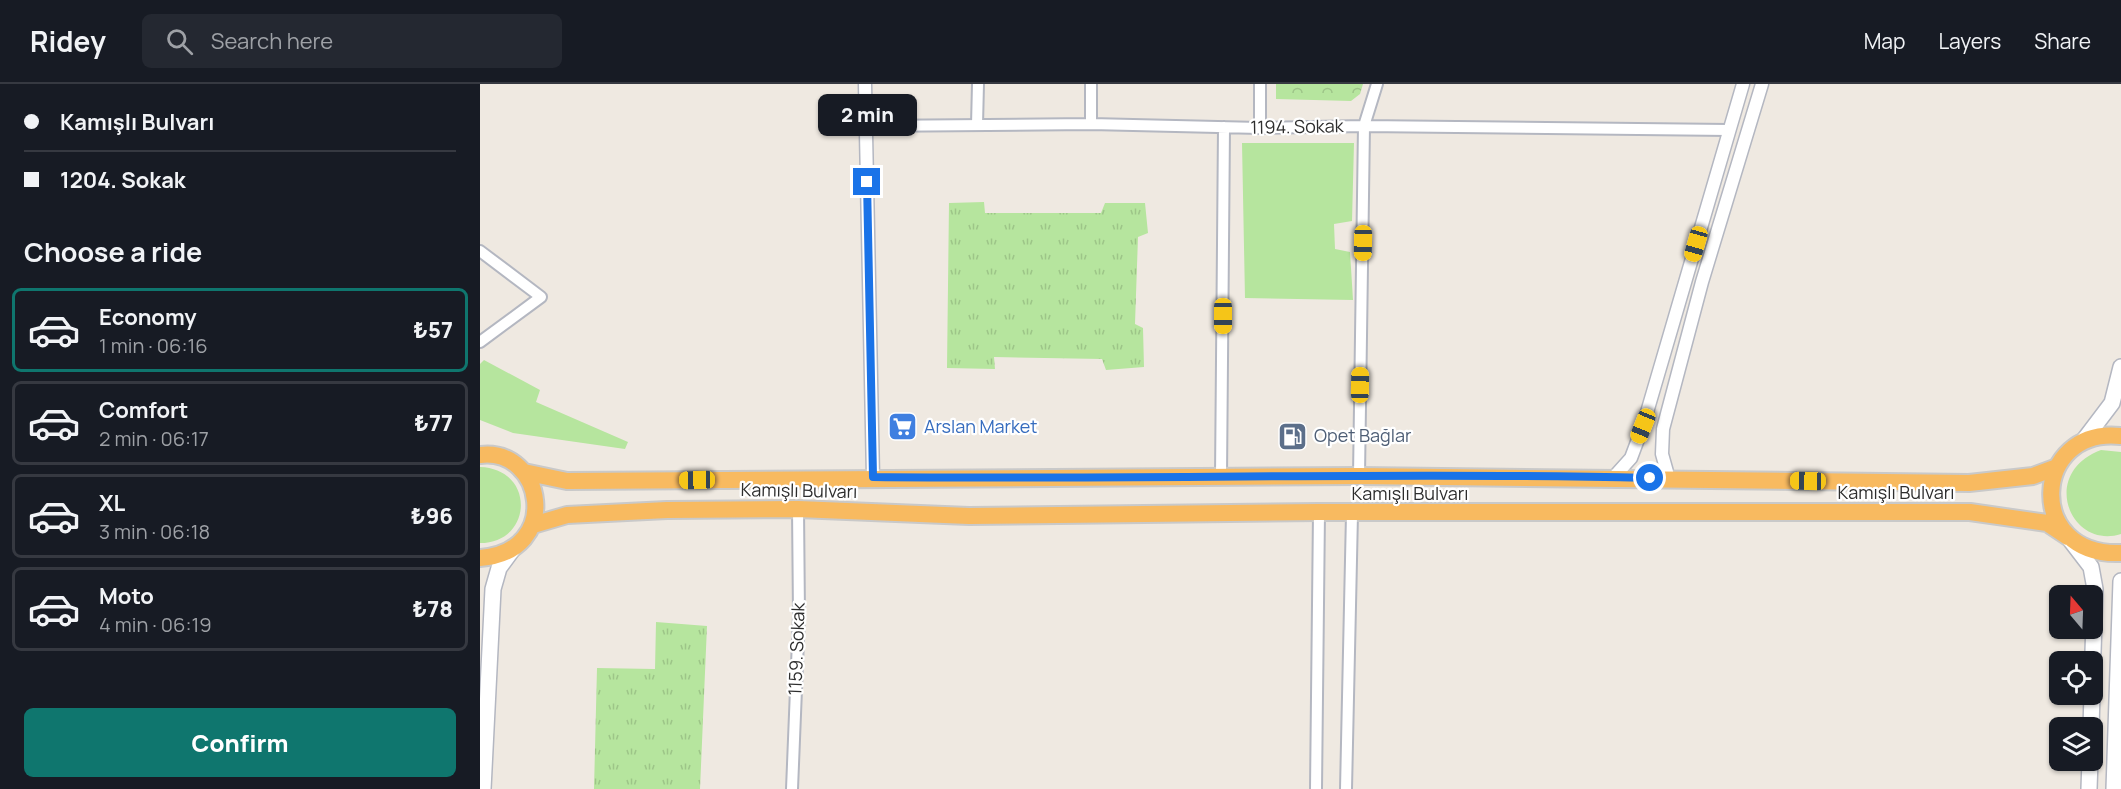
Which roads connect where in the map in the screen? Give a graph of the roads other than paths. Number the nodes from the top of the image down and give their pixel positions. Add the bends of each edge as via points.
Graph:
1 (865, 84) edge
2 (978, 84) edge
3 (1091, 84) edge
4 (1260, 84) edge
5 (1377, 84) edge
6 (1743, 84) edge
7 (1762, 84) edge
8 (1091, 124) junction
9 (977, 125) junction
10 (866, 126) junction
11 (1364, 126) junction
12 (1224, 127) junction
13 (1260, 128) junction
14 (1729, 130) junction
15 (480, 251) edge
16 (480, 342) edge
17 (2121, 367) edge
18 (2121, 436) edge
19 (2084, 440) junction
20 (480, 455) edge
21 (2057, 466) junction
22 (524, 472) junction
23 (1359, 476) junction
24 (873, 477) junction
25 (1221, 477) junction
26 (1613, 478) junction
27 (1669, 479) junction
28 (798, 509) junction
29 (1319, 512) junction
30 (1352, 514) junction
31 (532, 525) junction
32 (2068, 537) junction
33 (513, 549) junction
34 (2121, 553) edge
35 (480, 558) edge
36 (2121, 581) edge
37 (2093, 651) edge
38 (2090, 771) edge
39 (483, 789) edge
40 (792, 789) edge
41 (1316, 789) edge
42 (1346, 789) edge
43 (2089, 789) edge
44 (2114, 789) edge

1 - 10 street
2 - 9 street
3 - 8 street
4 - 13 street
5 - 11 street
6 - 14 street
7 - 27 street via 1701,282 1663,429 1662,454
8 - 9 street, 1194. Sokak
8 - 12 street, 1194. Sokak
9 - 10 street, 1194. Sokak
10 - 24 street
11 - 13 street, 1194. Sokak
11 - 14 street, 1194. Sokak
11 - 23 street
12 - 13 street, 1194. Sokak
12 - 25 street
14 - 26 street via 1643,426 1631,458
15 - 16 street via 541,297
17 - 19 main road via 2112,403
18 - 19 highway
19 - 21 highway via 2068,451
20 - 22 highway, Kamışlı Bulvarı via 499,457
21 - 27 highway, Kamışlı Bulvarı via 2033,476 1969,483
21 - 32 highway via 2051,504
22 - 24 highway, Kamışlı Bulvarı via 567,481
22 - 31 highway via 535,497
23 - 25 highway, Kamışlı Bulvarı
23 - 26 highway, Kamışlı Bulvarı
24 - 25 highway, Kamışlı Bulvarı
26 - 27 highway, Kamışlı Bulvarı
28 - 29 highway, Kamışlı Bulvarı via 969,516
28 - 31 highway, Kamışlı Bulvarı via 567,515
28 - 40 street, 1159. Sokak via 799,615
29 - 30 highway, Kamışlı Bulvarı
29 - 41 street
30 - 32 highway, Kamışlı Bulvarı via 1970,512 2047,523
30 - 42 street
31 - 33 highway
32 - 34 highway, Kamışlı Bulvarı via 2102,554
32 - 37 main road via 2091,567 2095,589
33 - 35 highway
33 - 39 main road via 499,568 493,589
36 - 44 main road
38 - 43 main road

